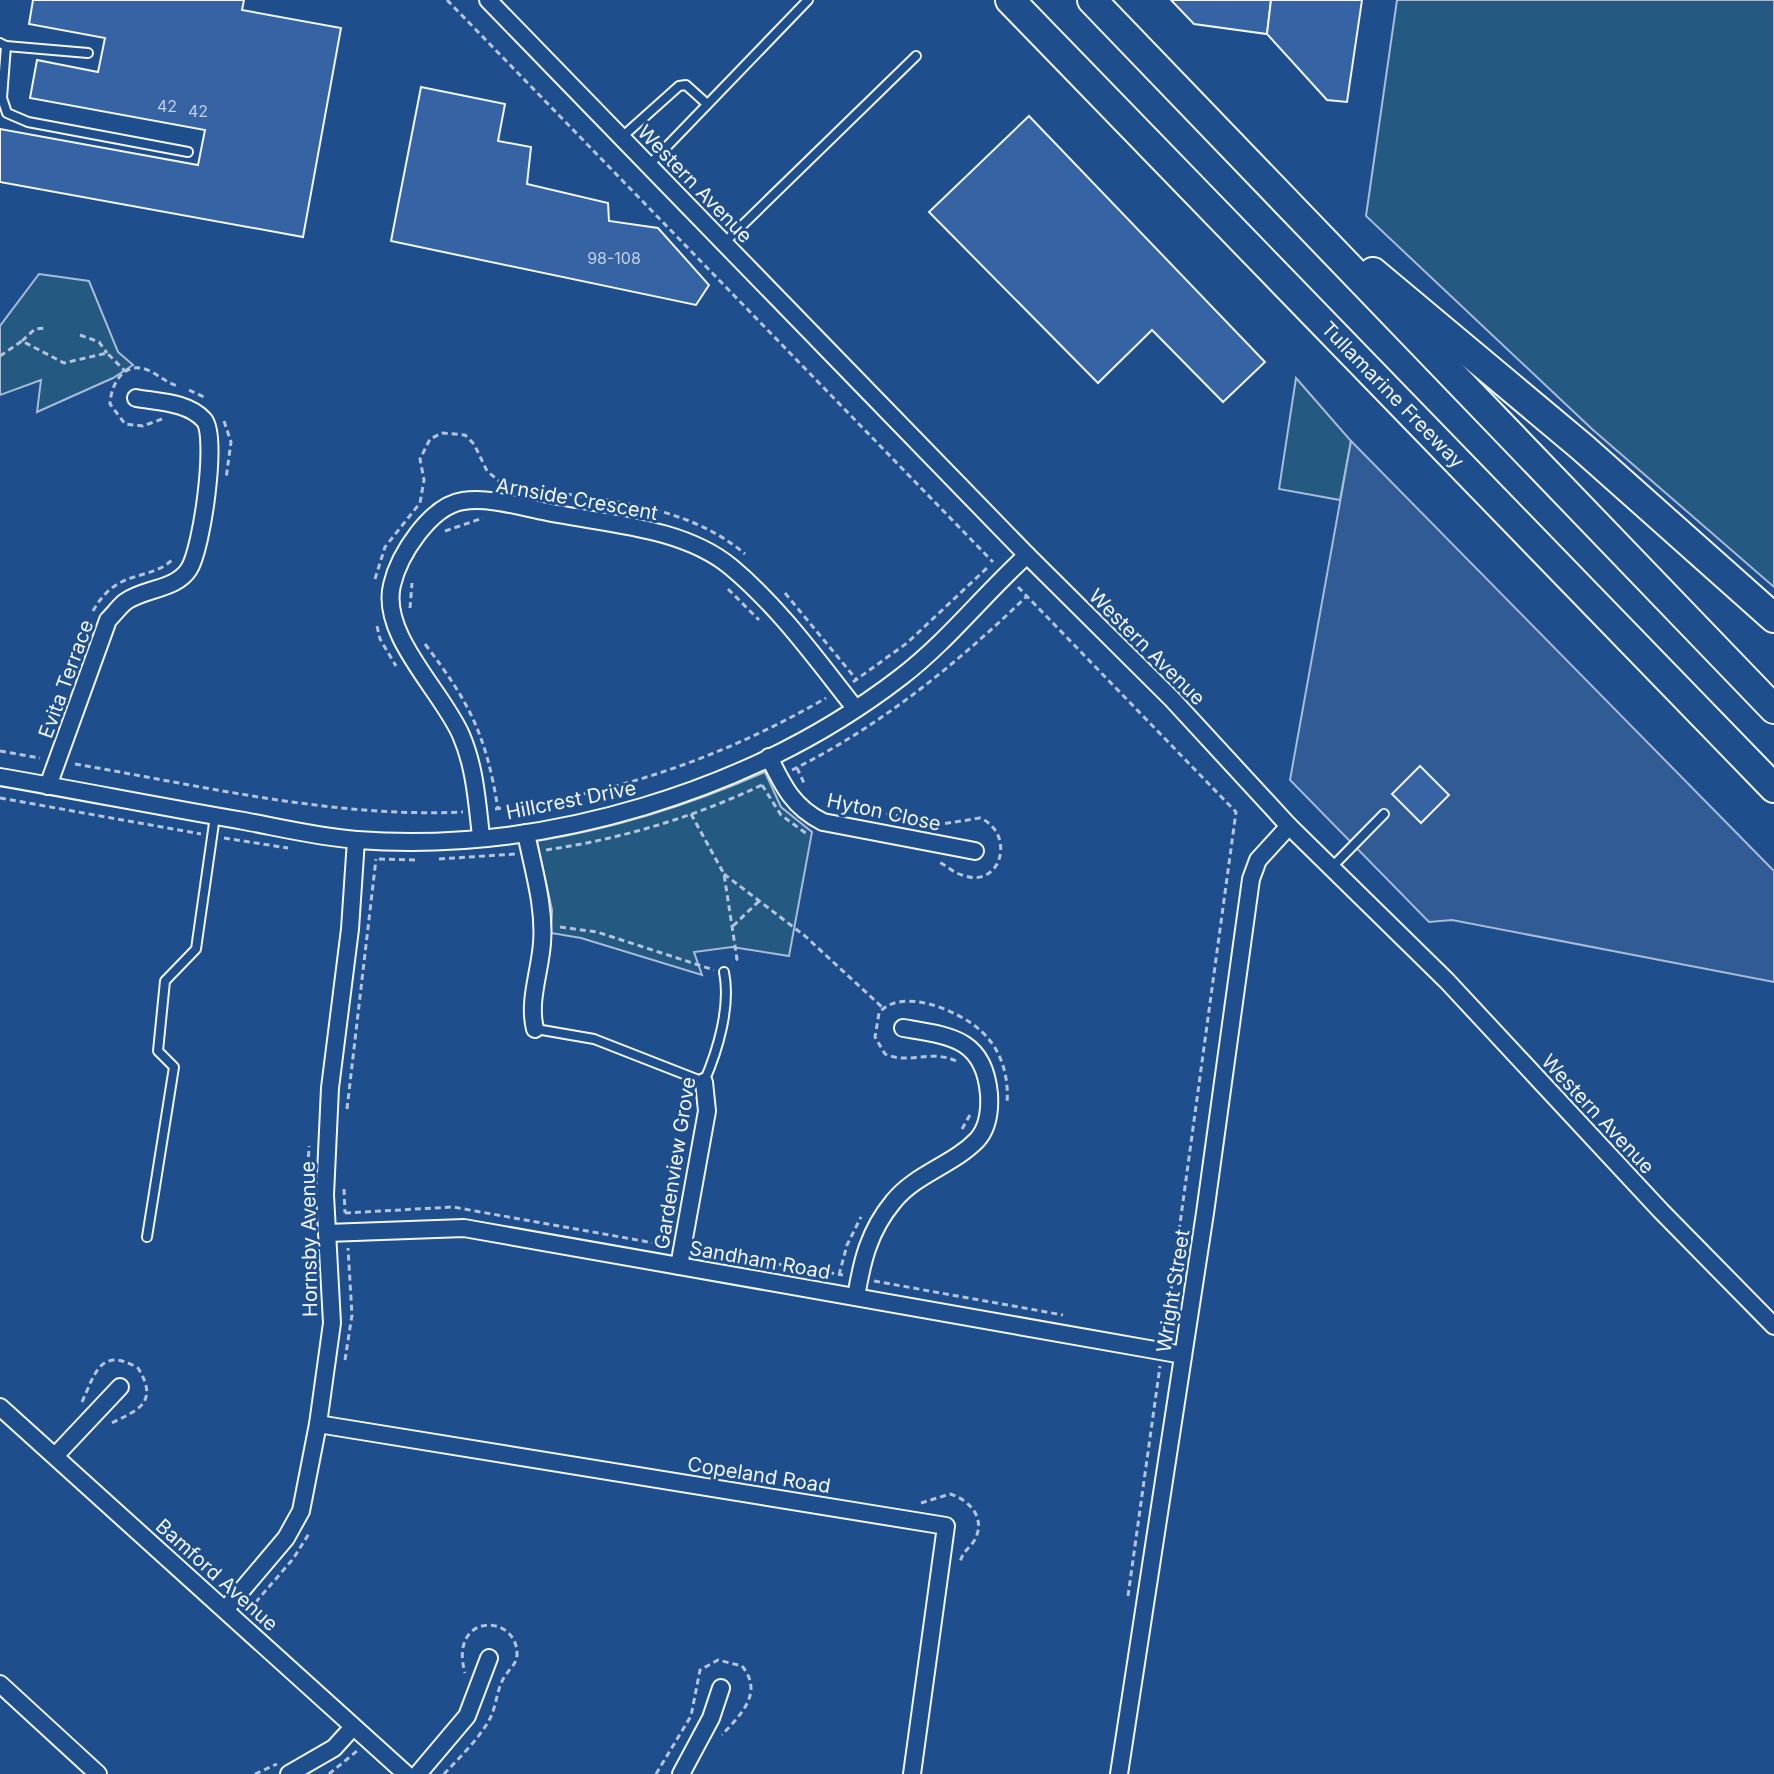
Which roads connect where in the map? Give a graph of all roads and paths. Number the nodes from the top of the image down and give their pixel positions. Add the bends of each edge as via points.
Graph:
1 (447, 0) edge
2 (488, 0) edge
3 (808, 0) edge
4 (1010, 0) edge
5 (1092, 0) edge
6 (3, 44) edge
7 (88, 53) dead end
8 (916, 56) dead end
9 (707, 104) junction
10 (622, 137) junction
11 (188, 152) dead end
12 (649, 165) junction
13 (1266, 181) junction
14 (724, 243) junction
15 (47, 328) dead end
16 (80, 335) dead end
17 (22, 341) junction
18 (107, 353) junction
19 (0, 356) edge
20 (125, 371) junction
21 (136, 398) dead end
22 (207, 399) dead end
23 (172, 418) dead end
24 (223, 418) dead end
25 (225, 489) dead end
26 (487, 518) dead end
27 (436, 537) dead end
28 (179, 548) dead end
29 (1027, 555) junction
30 (750, 559) dead end
31 (993, 562) junction
32 (1007, 574) junction
33 (413, 578) dead end
34 (776, 584) dead end
35 (723, 585) dead end
36 (373, 590) dead end
37 (90, 618) dead end
38 (412, 618) dead end
39 (1774, 618) edge
40 (760, 621) dead end
41 (377, 625) dead end
42 (419, 635) dead end
43 (402, 673) dead end
44 (856, 679) junction
45 (841, 690) junction
46 (819, 691) dead end
47 (824, 699) junction
48 (855, 708) junction
49 (1774, 709) edge
50 (0, 751) edge
51 (769, 757) junction
52 (57, 761) junction
53 (0, 777) edge
54 (48, 786) junction
55 (1774, 788) edge
56 (459, 802) dead end
57 (498, 809) junction
58 (478, 811) junction
59 (461, 812) junction
60 (691, 814) dead end
61 (1384, 814) dead end
62 (215, 816) junction
63 (1289, 826) junction
64 (526, 833) junction
65 (481, 836) junction
66 (356, 840) junction
67 (975, 851) dead end
68 (1333, 866) junction
69 (724, 874) junction
70 (759, 901) junction
71 (542, 925) junction
72 (732, 927) junction
73 (724, 972) junction
74 (883, 1008) junction
75 (903, 1028) dead end
76 (535, 1029) joint
77 (966, 1071) dead end
78 (704, 1082) junction
79 (971, 1111) dead end
80 (1006, 1114) dead end
81 (961, 1132) dead end
82 (309, 1143) dead end
83 (309, 1173) dead end
84 (865, 1211) dead end
85 (327, 1233) junction
86 (147, 1237) dead end
87 (679, 1266) junction
88 (877, 1268) dead end
89 (839, 1275) dead end
90 (874, 1281) dead end
91 (856, 1297) junction
92 (1774, 1326) edge
93 (1162, 1351) junction
94 (1183, 1355) junction
95 (120, 1387) dead end
96 (82, 1403) dead end
97 (0, 1407) edge
98 (318, 1424) junction
99 (104, 1430) dead end
100 (56, 1455) junction
101 (915, 1504) dead end
102 (959, 1565) dead end
103 (1128, 1596) dead end
104 (225, 1610) junction
105 (489, 1658) dead end
106 (0, 1684) edge
107 (721, 1688) dead end
108 (353, 1727) junction
109 (98, 1774) edge
110 (289, 1774) edge
111 (406, 1774) edge
112 (418, 1774) edge
113 (681, 1774) edge
114 (912, 1774) edge
115 (1119, 1774) edge

1 - 31 path
2 - 10 street, Western Avenue
3 - 9 lane
4 - 55 highway, Tullamarine Freeway
5 - 13 highway
6 - 7 lane
6 - 11 lane via 2,98 7,113 28,122
8 - 14 lane
9 - 10 lane via 686,85 679,86
9 - 12 lane
10 - 12 street, Western Avenue
12 - 14 street, Western Avenue
13 - 39 highway via 1582,447
13 - 49 highway
14 - 29 street, Western Avenue
15 - 17 path via 35,329
16 - 18 path via 99,342
17 - 18 path via 64,363
17 - 19 path
18 - 20 path
20 - 22 path via 151,371
20 - 23 path via 111,394 110,404 119,419 143,426
21 - 52 street, Evita Terrace via 188,407 206,421 212,446 196,552 189,570 171,584 126,601 108,620
24 - 25 path via 231,442
26 - 27 path
28 - 37 path via 170,563 121,581 104,595
29 - 32 street, Hillcrest Drive
29 - 63 street, Western Avenue via 1172,699
30 - 36 path via 714,532 655,509 500,482 465,435 442,433 423,448 420,503 385,547
31 - 32 path
31 - 44 path via 907,643
32 - 48 street, Hillcrest Drive via 939,644
32 - 93 path via 1236,812
33 - 38 path
34 - 44 path
35 - 40 path
41 - 43 path
42 - 57 path via 467,700 484,739
44 - 45 path
45 - 47 path
45 - 48 street, Arnside Crescent
45 - 58 street, Arnside Crescent via 731,567 706,551 656,533 498,503 461,501 426,524 406,549 391,588 393,625 445,701 462,738
46 - 47 path
47 - 57 path via 749,740 682,767 578,797
48 - 51 street, Hillcrest Drive
50 - 52 path
51 - 64 street, Hillcrest Drive via 645,806
51 - 67 street, Hyton Close via 788,796 823,822
52 - 54 street, Evita Terrace
52 - 59 path via 318,806
53 - 54 street, Hillcrest Drive
54 - 62 street, Hillcrest Drive
56 - 59 path
57 - 58 path
58 - 59 path
58 - 65 street, Arnside Crescent
60 - 69 path
61 - 68 lane
62 - 66 street, Hillcrest Drive
62 - 86 lane via 196,949 165,981 158,1051 174,1067
63 - 68 street, Western Avenue
63 - 94 street, Wright Street via 1258,860 1251,879
64 - 65 street, Hillcrest Drive
64 - 71 street
65 - 66 street, Hillcrest Drive
66 - 85 street, Hornsby Avenue via 330,1088
68 - 92 street, Western Avenue
69 - 70 path
69 - 72 path
70 - 72 path
70 - 74 path
71 - 73 path via 597,932
71 - 76 street via 531,1015
72 - 73 path via 737,959
73 - 78 lane, Gardenview Grove via 725,1003
74 - 77 path via 875,1037 885,1054 907,1060 944,1055
74 - 80 path via 910,1001 963,1019 981,1031 1004,1067
75 - 91 street via 948,1036 974,1052 987,1078 990,1108 976,1141 893,1201 863,1253
76 - 78 lane via 594,1039
78 - 87 street, Gardenview Grove via 707,1111
79 - 81 path
82 - 83 path
84 - 89 path
85 - 87 street, Sandham Road via 464,1228
85 - 98 street, Hornsby Avenue via 332,1323
87 - 91 street, Sandham Road
88 - 90 path
91 - 93 street, Sandham Road
93 - 94 street, Sandham Road
93 - 103 path
94 - 115 street, Wright Street
95 - 100 street
96 - 99 path via 93,1371 101,1364 119,1360 138,1368 146,1384 142,1405
97 - 100 street, Bamford Avenue
98 - 104 street, Hornsby Avenue via 301,1511 286,1538
98 - 114 street, Copeland Road via 946,1526
100 - 104 street, Bamford Avenue
101 - 102 path via 950,1494 970,1504 977,1531
104 - 108 street, Bamford Avenue
105 - 112 street via 467,1716
106 - 109 street
107 - 113 street
108 - 110 street via 334,1748
108 - 111 street, Bamford Avenue

